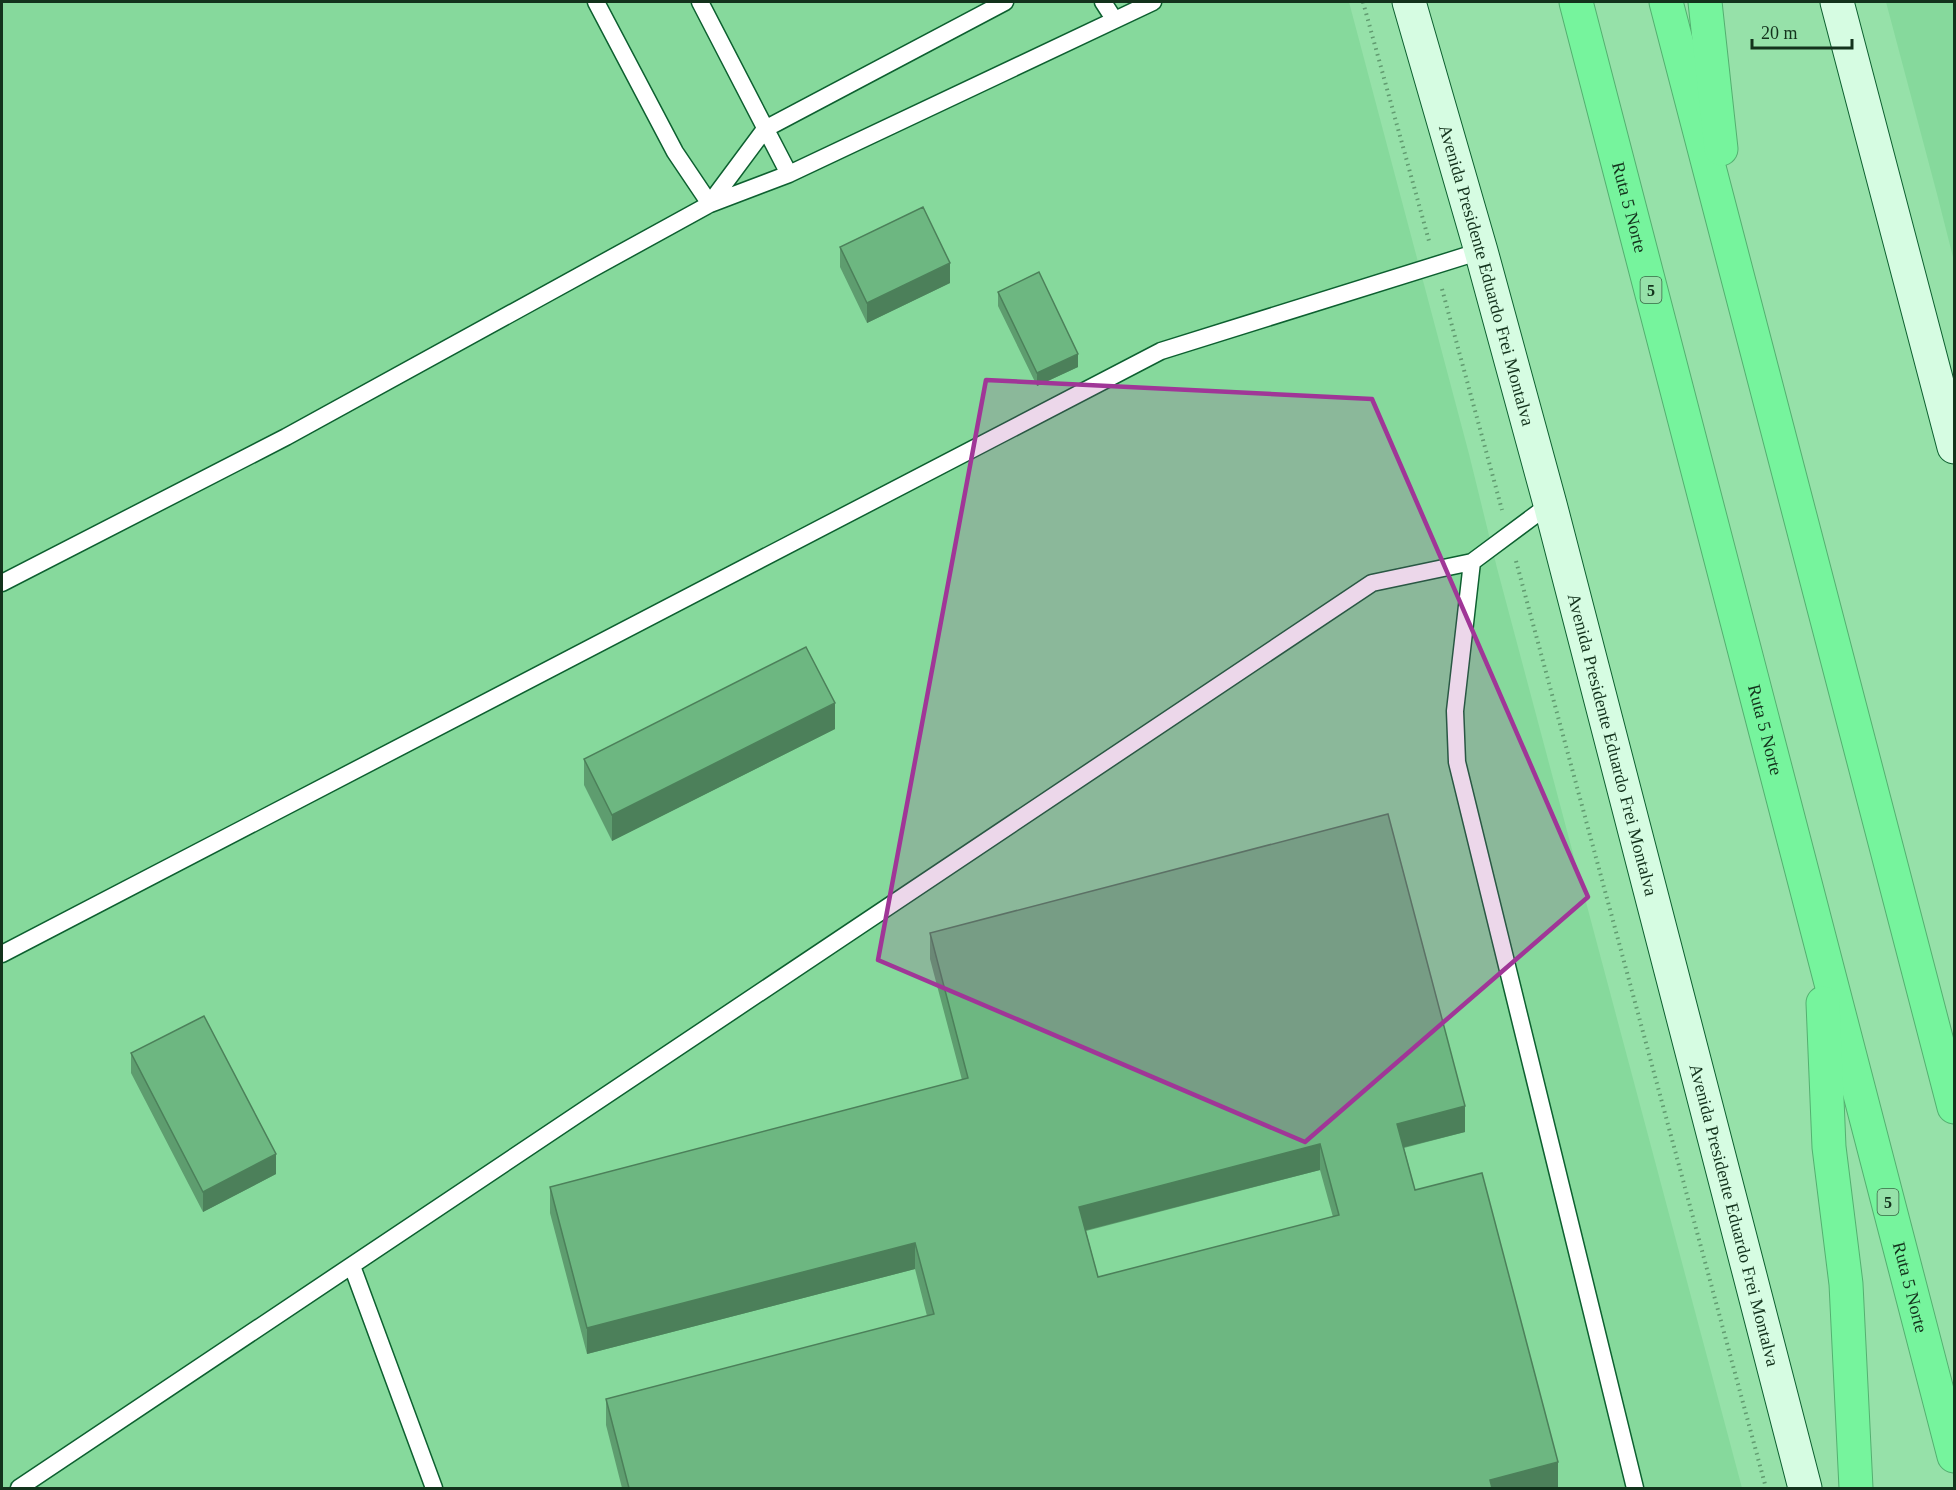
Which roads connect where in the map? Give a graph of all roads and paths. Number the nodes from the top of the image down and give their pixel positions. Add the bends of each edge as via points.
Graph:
1 (596, 2) edge
2 (700, 2) edge
3 (1005, 2) edge
4 (1103, 2) edge
5 (1153, 2) edge
6 (1363, 2) edge
7 (1409, 2) edge
8 (1564, 2) edge
9 (1576, 2) edge
10 (1666, 2) edge
11 (1705, 2) edge
12 (1837, 2) edge
13 (1114, 20) junction
14 (1589, 51) junction
15 (765, 129) junction
16 (789, 174) junction
17 (710, 204) junction
18 (1728, 240) junction
19 (1481, 251) junction
20 (1435, 265) junction
21 (1954, 447) edge
22 (1550, 504) junction
23 (1509, 535) junction
24 (1472, 562) junction
25 (2, 583) edge
26 (1821, 947) junction
27 (2, 954) edge
28 (1950, 1081) edge
29 (1954, 1107) edge
30 (352, 1266) junction
31 (1954, 1456) edge
32 (19, 1488) edge
33 (434, 1488) edge
34 (1635, 1488) edge
35 (1766, 1488) edge
36 (1805, 1488) edge
37 (1856, 1488) edge

1 - 17 lane via 675,152
2 - 15 lane
3 - 15 lane
4 - 13 lane
5 - 13 lane
6 - 20 path
7 - 19 street, Avenida Presidente Eduardo Frei Montalva
8 - 14 highway
9 - 14 highway, Ruta 5 Norte / 5
10 - 18 highway
11 - 18 highway
12 - 21 street
13 - 16 lane
14 - 26 highway, Ruta 5 Norte / 5
15 - 16 lane
15 - 17 lane
16 - 17 lane
17 - 25 lane via 286,437
18 - 28 highway
19 - 20 lane
19 - 22 street, Avenida Presidente Eduardo Frei Montalva
20 - 23 path
20 - 27 lane via 1161,351
22 - 23 lane
22 - 36 street, Avenida Presidente Eduardo Frei Montalva
23 - 24 lane
23 - 35 path
24 - 30 lane via 1372,583
24 - 34 lane via 1455,711 1457,762
26 - 31 highway, Ruta 5 Norte / 5
26 - 37 highway via 1829,1147 1846,1284
28 - 29 highway
30 - 32 lane
30 - 33 lane

